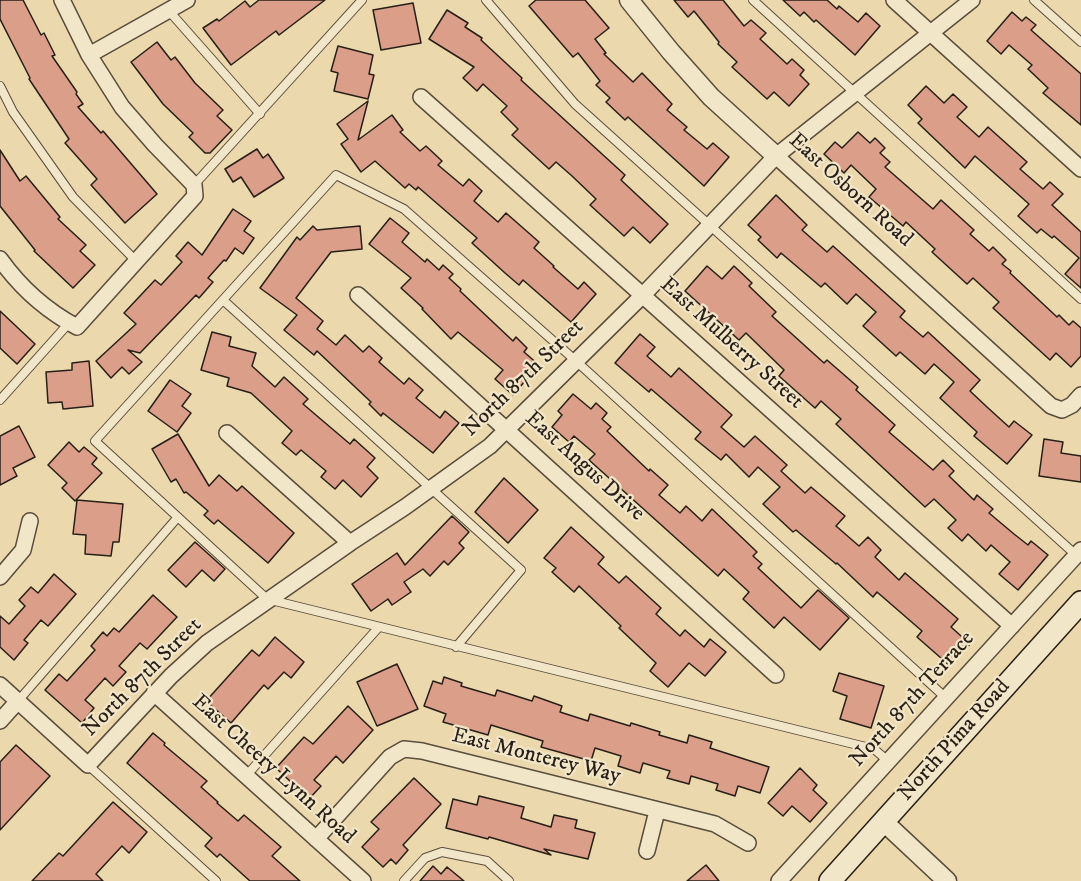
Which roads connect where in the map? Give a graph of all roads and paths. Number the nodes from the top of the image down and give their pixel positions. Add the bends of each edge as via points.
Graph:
1 (62, 0) edge
2 (187, 0) edge
3 (362, 0) edge
4 (486, 0) edge
5 (629, 0) edge
6 (753, 0) edge
7 (894, 0) edge
8 (972, 0) edge
9 (1034, 0) edge
10 (169, 11) junction
11 (930, 33) junction
12 (1081, 42) edge
13 (89, 55) junction
14 (0, 86) edge
15 (854, 94) junction
16 (421, 97) dead end
17 (260, 114) junction
18 (776, 156) junction
19 (1081, 170) edge
20 (195, 190) junction
21 (709, 226) junction
22 (0, 259) edge
23 (136, 261) junction
24 (358, 295) dead end
25 (643, 295) junction
26 (1081, 299) edge
27 (223, 300) junction
28 (73, 325) junction
29 (576, 361) junction
30 (1081, 395) edge
31 (1, 398) edge
32 (507, 430) junction
33 (227, 434) dead end
34 (432, 488) junction
35 (178, 517) junction
36 (30, 521) dead end
37 (350, 543) junction
38 (1079, 553) edge
39 (0, 577) edge
40 (267, 599) junction
41 (1081, 602) edge
42 (1012, 626) junction
43 (378, 628) junction
44 (456, 647) junction
45 (777, 675) dead end
46 (0, 685) edge
47 (154, 693) junction
48 (946, 698) junction
49 (18, 701) junction
50 (0, 721) edge
51 (888, 761) junction
52 (88, 765) junction
53 (246, 776) junction
54 (657, 811) junction
55 (884, 822) junction
56 (316, 839) junction
57 (748, 843) dead end
58 (647, 851) dead end
59 (216, 881) edge
60 (363, 881) edge
61 (404, 881) edge
62 (509, 881) edge
63 (779, 881) edge
64 (830, 881) edge
65 (947, 881) edge

1 - 13 street
2 - 10 street
3 - 17 lane
4 - 21 lane via 575,104
5 - 18 street, East Osborn Road via 711,97
6 - 15 lane
7 - 11 street
8 - 11 street, North 87th Street
9 - 12 lane
10 - 13 street
10 - 17 lane
11 - 15 street, North 87th Street
11 - 19 street
13 - 20 street via 122,107
14 - 23 lane via 13,112 73,197
15 - 18 street, North 87th Street
15 - 26 lane
16 - 25 street, East Mulberry Street
17 - 20 lane
18 - 21 street, North 87th Street
18 - 30 street, East Osborn Road via 1051,406 1062,410
20 - 23 street
21 - 25 street, North 87th Street
21 - 38 lane
22 - 28 street via 47,309
23 - 28 street
24 - 32 street, East Angus Drive
25 - 29 street, North 87th Street
25 - 42 street, East Mulberry Street
27 - 29 lane via 336,175 404,209
27 - 34 lane
27 - 35 lane via 95,441
28 - 31 lane
29 - 32 street, North 87th Street
29 - 48 lane
32 - 34 street, North 87th Street
32 - 45 street, East Angus Drive
33 - 37 street
34 - 37 street, North 87th Street
34 - 44 lane via 521,570
35 - 40 lane
35 - 49 lane
36 - 39 street via 23,550
37 - 40 street, North 87th Street
38 - 42 street, North 87th Terrace
40 - 43 lane
40 - 47 street, North 87th Street via 207,642
41 - 55 main road, North Pima Road
42 - 48 street, North 87th Terrace
43 - 44 lane
43 - 53 lane
44 - 51 lane via 873,749
46 - 49 street
47 - 52 street, North 87th Street
47 - 53 street, East Cheery Lynn Road
48 - 51 street, North 87th Terrace
49 - 50 street
49 - 52 street
51 - 63 street, North 87th Terrace
52 - 59 lane
53 - 56 street, East Cheery Lynn Road
54 - 56 street, East Monterey Way via 404,749 390,757
54 - 57 street, East Monterey Way via 715,824
54 - 58 street
55 - 64 main road, North Pima Road
55 - 65 street
56 - 60 street, East Cheery Lynn Road
61 - 62 lane via 425,858 442,852 487,861

